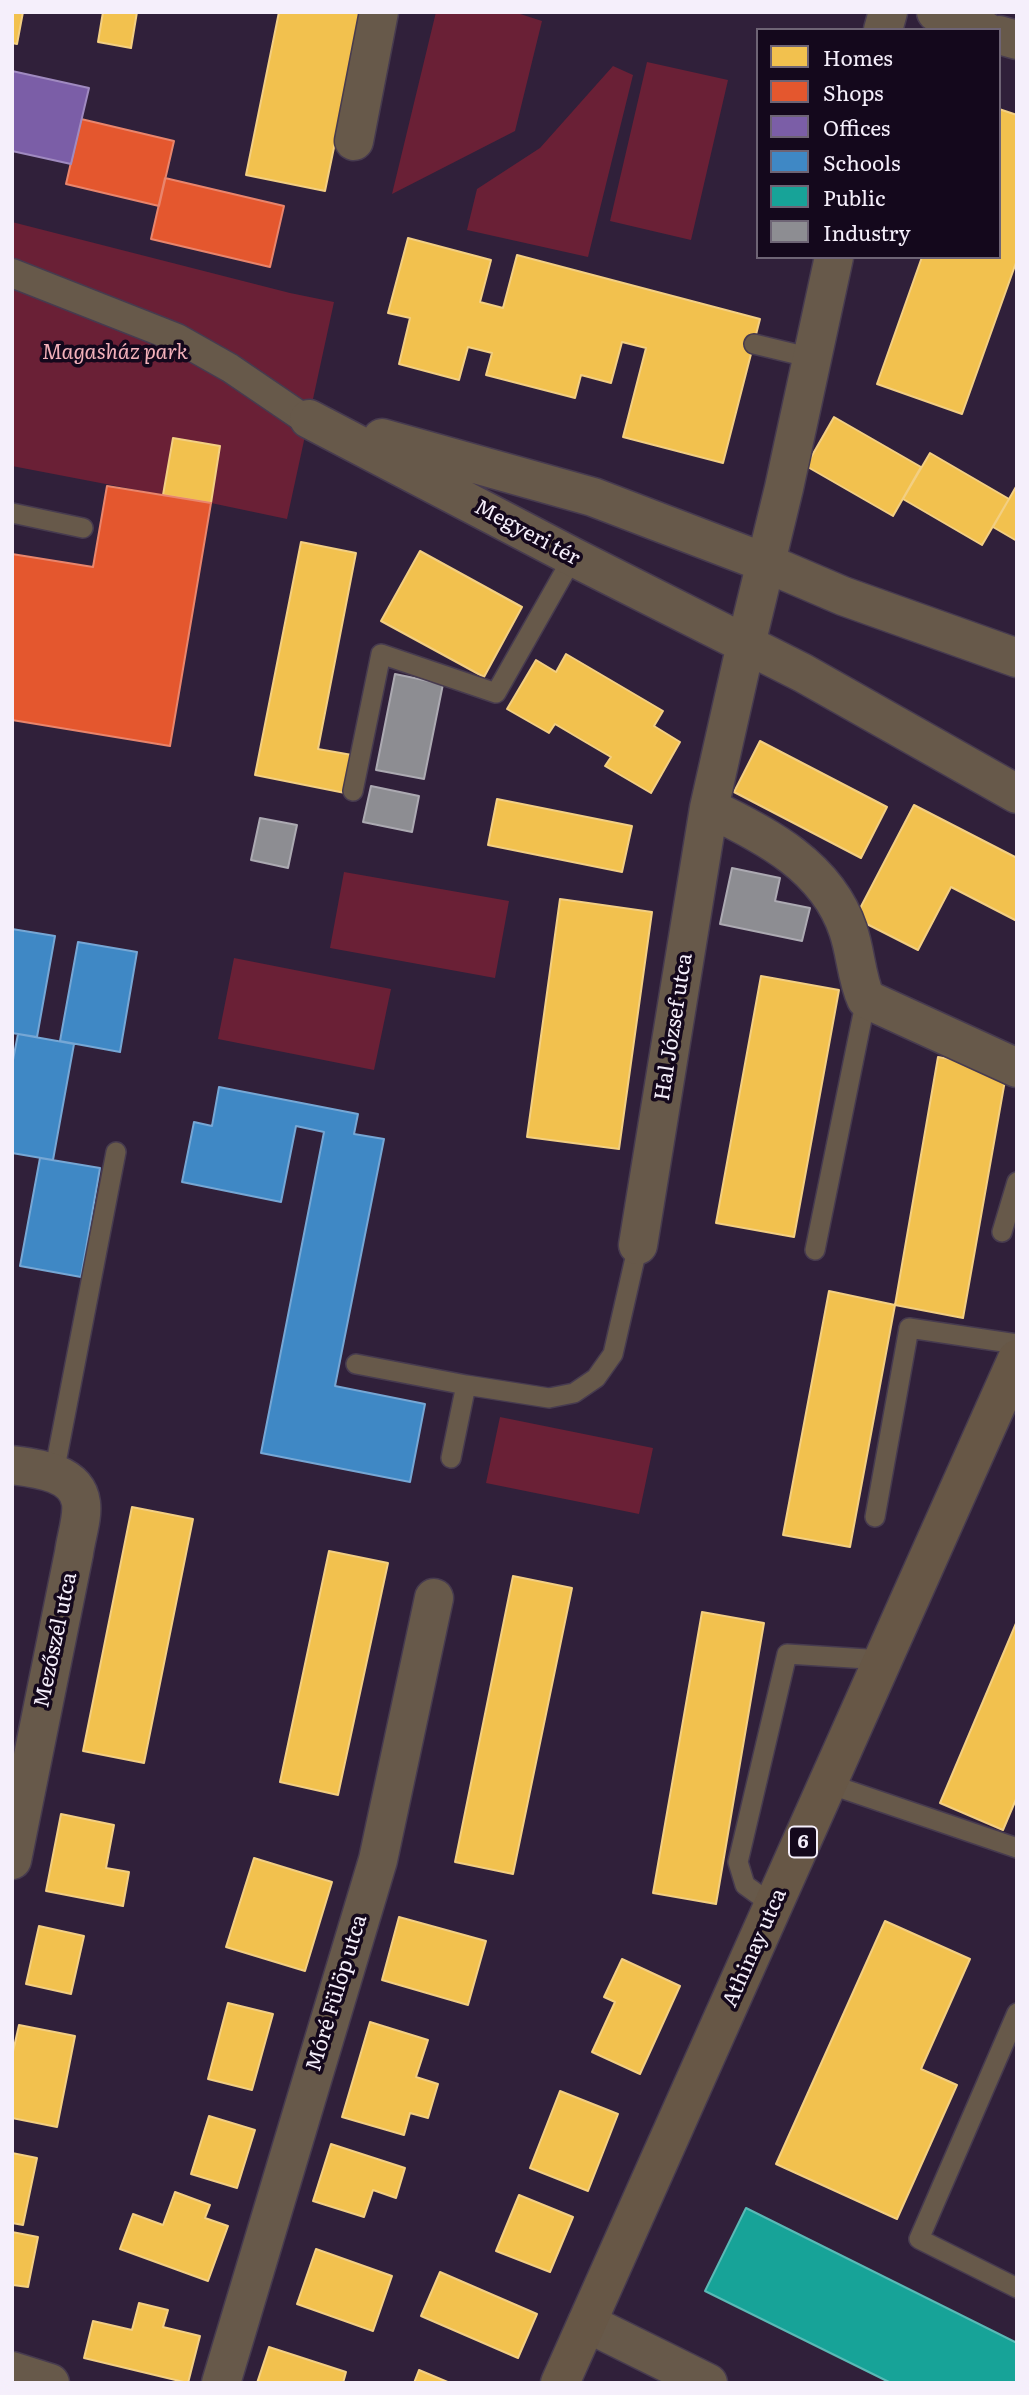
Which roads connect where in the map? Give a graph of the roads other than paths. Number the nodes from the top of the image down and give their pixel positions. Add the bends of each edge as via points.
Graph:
1 (379, 12) edge
2 (936, 12) edge
3 (979, 28) edge
4 (354, 141) dead end
5 (834, 259) edge
6 (12, 273) edge
7 (754, 344) dead end
8 (812, 358) junction
9 (306, 418) junction
10 (12, 513) edge
11 (83, 528) dead end
12 (573, 557) junction
13 (766, 563) junction
14 (746, 644) junction
15 (1017, 658) edge
16 (353, 791) dead end
17 (1017, 793) edge
18 (709, 808) junction
19 (866, 999) junction
20 (1017, 1068) edge
21 (116, 1152) dead end
22 (1017, 1182) edge
23 (1002, 1232) dead end
24 (638, 1245) joint
25 (815, 1250) dead end
26 (1017, 1345) edge
27 (1017, 1359) edge
28 (356, 1364) dead end
29 (466, 1385) junction
30 (451, 1458) dead end
31 (12, 1465) edge
32 (54, 1473) junction
33 (875, 1517) dead end
34 (434, 1598) dead end
35 (884, 1660) junction
36 (829, 1784) junction
37 (1017, 1848) edge
38 (12, 1860) edge
39 (774, 1906) junction
40 (1017, 2013) edge
41 (1017, 2288) edge
42 (587, 2323) junction
43 (12, 2371) edge
44 (50, 2383) edge
45 (221, 2383) edge
46 (560, 2383) edge
47 (708, 2383) edge

1 - 4 street
2 - 3 street
5 - 8 street
6 - 9 street via 177,338
7 - 8 lane
8 - 13 street
9 - 12 street, Megyeri tér
9 - 13 street, Megyeri tér via 593,497
10 - 11 lane
12 - 14 street, Megyeri tér
12 - 16 lane via 496,693 381,654
13 - 14 street
13 - 15 street, Megyeri tér via 843,596
14 - 17 street, Megyeri tér
14 - 18 street, Hal József utca
18 - 19 street via 756,830 808,869 838,906
18 - 24 street, Hal József utca
19 - 20 street
19 - 25 lane
21 - 32 lane
22 - 23 lane
24 - 29 lane via 613,1354 596,1378 575,1394 549,1398
26 - 33 lane via 909,1328
27 - 35 main road, Athinay utca / 6
28 - 29 lane
29 - 30 lane
31 - 32 street, Mezőszél utca
32 - 38 street, Mezőszél utca via 71,1483 81,1505
34 - 45 street, Móré Fülöp utca via 378,1860
35 - 36 main road, Athinay utca / 6
35 - 39 lane via 787,1654 738,1862 745,1885
36 - 37 lane
36 - 39 main road, Athinay utca / 6
39 - 42 main road, Athinay utca / 6
40 - 41 lane via 919,2239
42 - 46 main road, Athinay utca / 6
42 - 47 street
43 - 44 street

